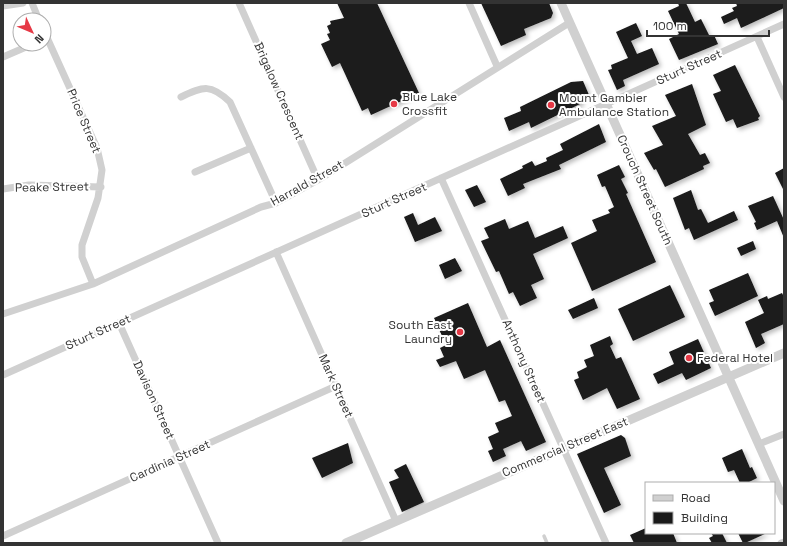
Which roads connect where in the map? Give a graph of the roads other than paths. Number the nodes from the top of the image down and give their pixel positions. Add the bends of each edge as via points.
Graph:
1 (23, 3) edge
2 (239, 3) edge
3 (469, 3) edge
4 (561, 3) edge
5 (3, 6) edge
6 (569, 22) junction
7 (784, 24) edge
8 (757, 36) junction
9 (52, 51) edge
10 (15, 52) edge
11 (3, 57) edge
12 (497, 66) junction
13 (181, 97) dead end
14 (784, 97) edge
15 (607, 104) junction
16 (251, 148) junction
17 (195, 172) dead end
18 (441, 178) junction
19 (318, 180) junction
20 (101, 187) junction
21 (3, 189) edge
22 (276, 203) junction
23 (276, 252) junction
24 (93, 284) junction
25 (3, 314) edge
26 (119, 323) junction
27 (784, 353) edge
28 (3, 375) edge
29 (729, 376) junction
30 (336, 386) junction
31 (784, 434) edge
32 (759, 444) junction
33 (563, 448) junction
34 (179, 456) junction
35 (784, 501) edge
36 (396, 521) junction
37 (3, 536) edge
38 (544, 536) dead end
39 (350, 542) edge
40 (218, 543) edge
41 (547, 543) edge
42 (606, 543) edge

1 - 5 street
2 - 19 street, Brigalow Crescent
3 - 12 street
4 - 6 street, Crouch Street South
6 - 12 street, Harrald Street
6 - 15 street, Crouch Street South
7 - 8 street, Sturt Street
8 - 14 street
8 - 15 street, Sturt Street
9 - 20 street, Price Street via 97,148 102,170
10 - 11 street
12 - 19 street, Harrald Street
13 - 16 street via 198,89 216,90 230,102
15 - 18 street, Sturt Street
15 - 29 street, Crouch Street South
16 - 17 street
16 - 22 street
18 - 23 street, Sturt Street
18 - 33 street, Anthony Street
19 - 22 street, Harrald Street
20 - 21 street, Peake Street via 29,185
20 - 24 street, Price Street via 82,244 82,257
22 - 24 street, Harrald Street via 261,207
23 - 26 street, Sturt Street
23 - 30 street, Mark Street
24 - 25 street, Harrald Street
26 - 28 street, Sturt Street
26 - 34 street, Davison Street
27 - 29 street, Commercial Street East
29 - 32 street, Crouch Street South
29 - 33 street, Commercial Street East
30 - 34 street, Cardinia Street
30 - 36 street, Mark Street
31 - 32 street
32 - 35 street, Crouch Street South
33 - 36 street, Commercial Street East
33 - 42 street, Anthony Street
34 - 37 street, Cardinia Street
34 - 40 street, Davison Street
36 - 39 street, Commercial Street East
38 - 41 lane

